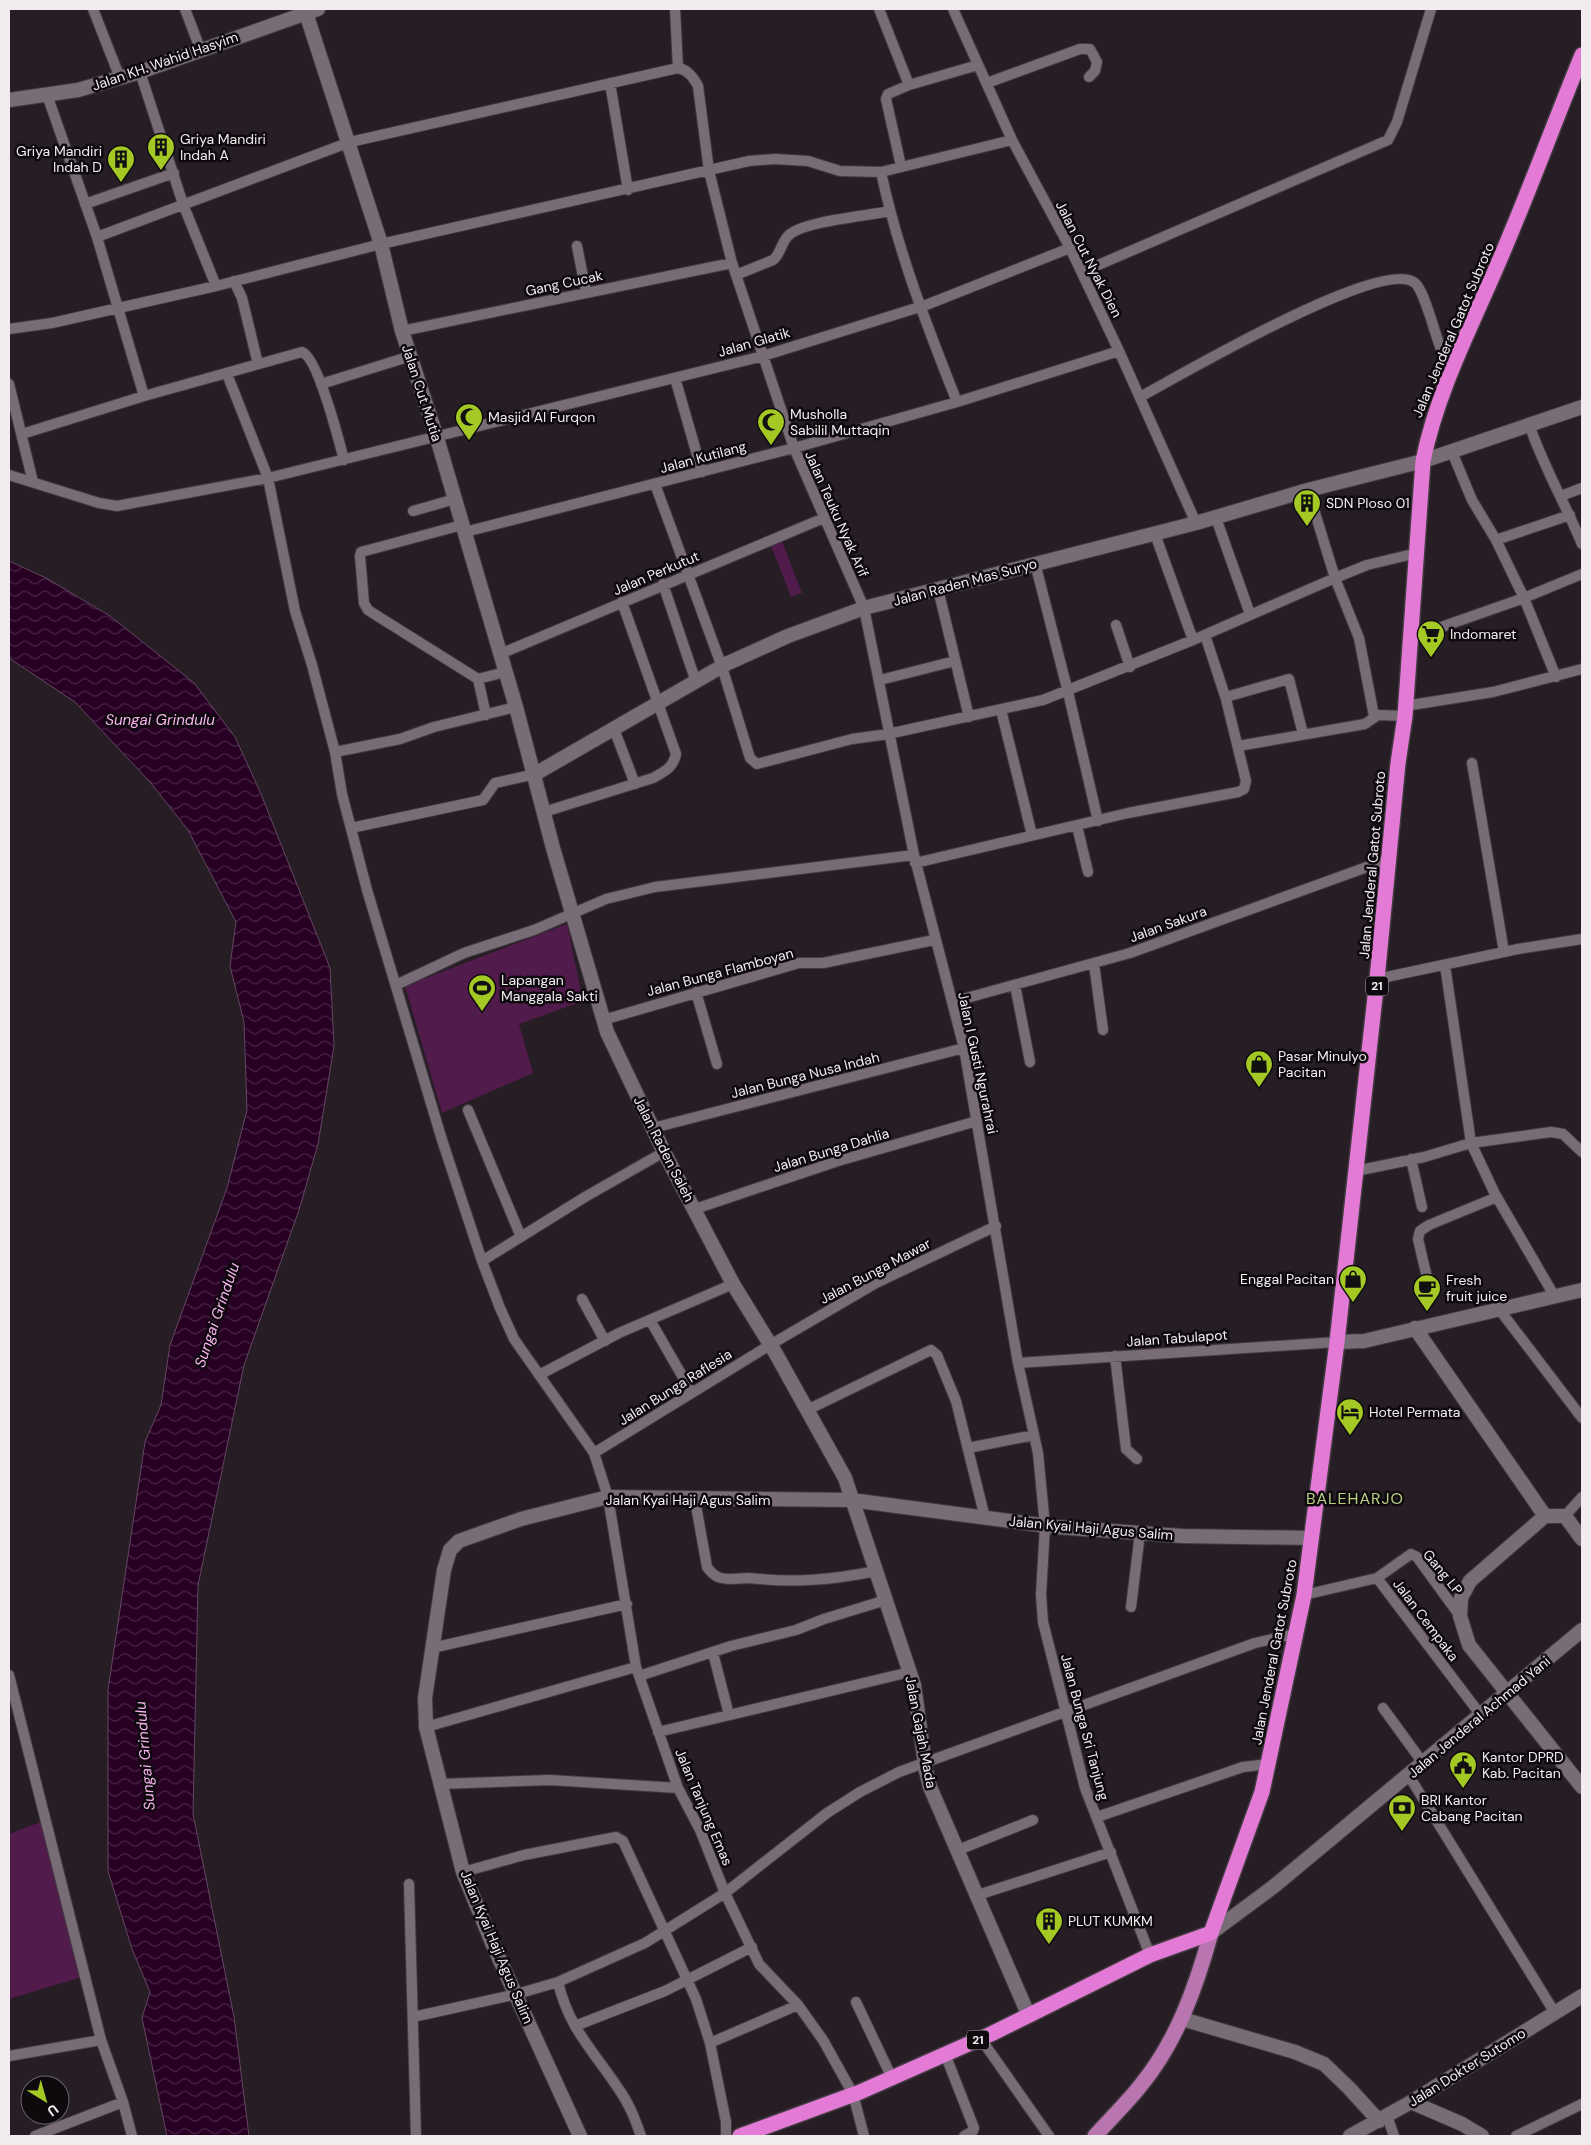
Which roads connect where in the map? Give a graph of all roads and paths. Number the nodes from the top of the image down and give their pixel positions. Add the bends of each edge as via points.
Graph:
1 (93, 9) edge
2 (185, 9) edge
3 (675, 9) edge
4 (879, 9) edge
5 (953, 9) edge
6 (1431, 9) edge
7 (312, 11) edge
8 (201, 50) junction
9 (1582, 55) edge
10 (978, 65) junction
11 (678, 68) junction
12 (140, 72) junction
13 (1089, 77) dead end
14 (120, 78) junction
15 (610, 83) junction
16 (987, 83) junction
17 (909, 84) junction
18 (47, 95) junction
19 (9, 100) edge
20 (1012, 140) junction
21 (350, 142) junction
22 (901, 166) junction
23 (709, 172) junction
24 (882, 172) junction
25 (174, 173) junction
26 (628, 190) junction
27 (85, 204) junction
28 (183, 204) junction
29 (890, 211) junction
30 (97, 237) junction
31 (381, 244) junction
32 (577, 246) dead end
33 (1070, 248) junction
34 (732, 263) junction
35 (1082, 272) junction
36 (736, 275) junction
37 (234, 281) junction
38 (216, 286) junction
39 (586, 292) junction
40 (919, 307) junction
41 (119, 308) junction
42 (9, 329) edge
43 (402, 331) junction
44 (1120, 351) junction
45 (411, 356) junction
46 (763, 356) junction
47 (258, 364) junction
48 (1451, 373) junction
49 (227, 374) junction
50 (675, 378) junction
51 (9, 384) edge
52 (321, 384) junction
53 (144, 396) junction
54 (1140, 397) junction
55 (957, 402) junction
56 (1582, 407) edge
57 (1529, 424) junction
58 (22, 434) junction
59 (437, 438) junction
60 (794, 448) junction
61 (1452, 452) junction
62 (344, 460) junction
63 (1423, 461) junction
64 (702, 472) junction
65 (9, 475) edge
66 (268, 478) junction
67 (33, 482) junction
68 (655, 484) junction
69 (1582, 488) edge
70 (1308, 490) junction
71 (1561, 496) junction
72 (455, 500) junction
73 (413, 511) dead end
74 (1570, 515) junction
75 (824, 518) junction
76 (1216, 518) junction
77 (1196, 523) junction
78 (463, 529) junction
79 (1155, 534) junction
80 (1496, 540) junction
81 (1582, 544) edge
82 (1417, 552) junction
83 (1035, 564) junction
84 (689, 573) junction
85 (1582, 574) edge
86 (1335, 578) junction
87 (663, 584) junction
88 (938, 589) junction
89 (1524, 598) junction
90 (622, 602) junction
91 (864, 608) junction
92 (1250, 614) junction
93 (1116, 626) dead end
94 (1422, 634) junction
95 (1205, 635) junction
96 (1193, 640) junction
97 (500, 654) junction
98 (955, 661) junction
99 (1130, 666) junction
100 (722, 667) junction
101 (1582, 669) edge
102 (505, 672) junction
103 (1556, 677) junction
104 (478, 680) junction
105 (880, 680) junction
106 (696, 682) junction
107 (1068, 692) junction
108 (1226, 697) junction
109 (657, 704) junction
110 (516, 707) junction
111 (1411, 707) junction
112 (1001, 710) junction
113 (486, 715) junction
114 (1374, 716) junction
115 (968, 717) junction
116 (614, 729) junction
117 (888, 734) junction
118 (1303, 734) junction
119 (1238, 746) junction
120 (335, 752) junction
121 (1472, 763) dead end
122 (535, 774) junction
123 (635, 784) junction
124 (544, 812) junction
125 (1098, 821) junction
126 (1077, 826) junction
127 (351, 828) junction
128 (1032, 835) junction
129 (1389, 858) junction
130 (914, 859) junction
131 (1088, 872) dead end
132 (572, 915) junction
133 (1582, 939) edge
134 (934, 940) junction
135 (1504, 952) junction
136 (1094, 964) junction
137 (1445, 965) junction
138 (1377, 979) junction
139 (396, 985) junction
140 (1015, 985) junction
141 (696, 992) junction
142 (952, 1002) junction
143 (603, 1020) junction
144 (1103, 1030) dead end
145 (964, 1048) junction
146 (1030, 1062) dead end
147 (717, 1064) dead end
148 (468, 1110) dead end
149 (977, 1121) junction
150 (653, 1128) junction
151 (1471, 1143) junction
152 (664, 1152) junction
153 (1582, 1152) edge
154 (1411, 1159) junction
155 (1356, 1171) junction
156 (1497, 1197) junction
157 (1422, 1207) dead end
158 (695, 1210) junction
159 (996, 1226) junction
160 (521, 1237) junction
161 (482, 1261) junction
162 (1428, 1282) dead end
163 (734, 1284) junction
164 (1582, 1290) edge
165 (1555, 1297) junction
166 (582, 1300) dead end
167 (1499, 1309) junction
168 (650, 1320) junction
169 (1415, 1328) junction
170 (605, 1340) junction
171 (1337, 1342) junction
172 (770, 1345) junction
173 (1115, 1356) junction
174 (1018, 1363) junction
175 (540, 1376) junction
176 (692, 1393) junction
177 (807, 1410) junction
178 (1582, 1418) edge
179 (1034, 1435) junction
180 (968, 1448) junction
181 (594, 1453) junction
182 (1137, 1459) dead end
183 (608, 1497) junction
184 (1582, 1497) edge
185 (695, 1500) junction
186 (851, 1500) junction
187 (1545, 1516) junction
188 (1565, 1516) junction
189 (985, 1518) junction
190 (1046, 1526) junction
191 (1140, 1533) junction
192 (1312, 1538) junction
193 (1582, 1539) edge
194 (877, 1571) junction
195 (1377, 1578) junction
196 (1304, 1595) junction
197 (886, 1600) junction
198 (627, 1604) junction
199 (1131, 1607) dead end
200 (1460, 1616) junction
201 (1582, 1630) edge
202 (1298, 1633) junction
203 (432, 1648) junction
204 (713, 1653) junction
205 (637, 1671) junction
206 (910, 1672) junction
207 (9, 1675) edge
208 (1506, 1693) junction
209 (1383, 1708) dead end
210 (1065, 1711) junction
211 (1480, 1714) junction
212 (14, 1715) edge
213 (729, 1715) junction
214 (426, 1727) junction
215 (658, 1732) junction
216 (926, 1763) junction
217 (1269, 1764) junction
218 (1423, 1764) junction
219 (1409, 1776) junction
220 (440, 1784) junction
221 (1582, 1787) edge
222 (678, 1788) junction
223 (1097, 1817) junction
224 (1033, 1820) dead end
225 (958, 1850) junction
226 (1111, 1852) junction
227 (463, 1872) junction
228 (409, 1884) dead end
229 (724, 1893) junction
230 (978, 1895) junction
231 (663, 1932) junction
232 (1211, 1932) junction
233 (752, 1947) junction
234 (1150, 1955) junction
235 (686, 1978) junction
236 (558, 1982) junction
237 (516, 1994) junction
238 (1582, 1996) edge
239 (856, 2002) dead end
240 (798, 2005) junction
241 (1556, 2012) junction
242 (1028, 2014) junction
243 (413, 2017) junction
244 (1182, 2019) junction
245 (575, 2026) junction
246 (981, 2039) junction
247 (101, 2040) junction
248 (710, 2043) junction
249 (945, 2054) junction
250 (9, 2056) edge
251 (892, 2078) junction
252 (853, 2094) junction
253 (123, 2102) junction
254 (1411, 2102) junction
255 (1582, 2104) edge
256 (1383, 2119) junction
257 (1097, 2135) edge
258 (35, 2136) edge
259 (132, 2136) edge
260 (416, 2136) edge
261 (580, 2136) edge
262 (641, 2136) edge
263 (726, 2136) edge
264 (740, 2136) edge
265 (864, 2136) edge
266 (964, 2136) edge
267 (1049, 2136) edge
268 (1350, 2136) edge
269 (1394, 2136) edge
270 (1482, 2136) edge
271 (1516, 2136) edge

1 - 14 street
2 - 8 street
3 - 11 street
4 - 17 street
5 - 10 street, Jalan Cut Nyak Dien
6 - 35 street via 1397,122 1388,140
7 - 8 street, Jalan KH. Wahid Hasyim
7 - 21 street, Jalan Cut Mutia
8 - 12 street, Jalan KH. Wahid Hasyim
9 - 48 highway, Jalan Jenderal Gatot Subroto / 21
10 - 16 street, Jalan Cut Nyak Dien
10 - 17 street
11 - 15 street
11 - 23 street, Jalan Teuku Nyak Arif via 689,73 698,86
12 - 14 street, Jalan KH. Wahid Hasyim
12 - 25 street
13 - 16 street via 1096,71 1097,62 1090,49
14 - 18 street, Jalan KH. Wahid Hasyim
15 - 21 street
15 - 26 street
16 - 20 street, Jalan Cut Nyak Dien
17 - 22 street via 892,91 886,99
18 - 19 street, Jalan KH. Wahid Hasyim
18 - 27 street
20 - 22 street
20 - 33 street, Jalan Cut Nyak Dien
21 - 28 street
21 - 31 street, Jalan Cut Mutia
22 - 24 street
23 - 24 street via 749,161 775,159 808,161 840,171
23 - 26 street
23 - 34 street, Jalan Teuku Nyak Arif
24 - 29 street
25 - 27 street
25 - 28 street
26 - 31 street
27 - 30 street
28 - 30 street
28 - 38 street
29 - 36 street via 798,229 785,239 777,257
29 - 40 street
30 - 41 street
31 - 37 street
31 - 43 street, Jalan Cut Mutia
32 - 39 street
33 - 35 street, Jalan Cut Nyak Dien
33 - 40 street, Jalan Glatik
34 - 36 street, Jalan Teuku Nyak Arif
34 - 39 street, Gang Cucak
35 - 44 street, Jalan Cut Nyak Dien
36 - 46 street, Jalan Teuku Nyak Arif
37 - 38 street
37 - 47 street via 242,298
38 - 41 street
39 - 43 street, Gang Cucak
40 - 46 street, Jalan Glatik
40 - 55 street
41 - 42 street
41 - 53 street
43 - 45 street, Jalan Cut Mutia
44 - 54 street, Jalan Cut Nyak Dien
44 - 55 street, Jalan Kutilang
45 - 52 street
45 - 59 street, Jalan Cut Mutia
46 - 50 street, Jalan Glatik
46 - 60 street, Jalan Teuku Nyak Arif
47 - 49 street
47 - 52 street via 304,352
48 - 54 street via 1438,345 1421,290 1415,283 1401,277 1333,296
48 - 63 highway, Jalan Jenderal Gatot Subroto / 21 via 1429,430
49 - 53 street
49 - 66 street, Jalan Tanjung Emas
50 - 59 street, Jalan Glatik
50 - 64 street
51 - 58 street
52 - 62 street
53 - 58 street
54 - 77 street, Jalan Cut Nyak Dien
55 - 60 street, Jalan Kutilang
56 - 57 street, Jalan Raden Mas Suryo
57 - 61 street, Jalan Raden Mas Suryo
57 - 71 street
58 - 67 street
59 - 62 street, Jalan Glatik
59 - 72 street, Jalan Cut Mutia
60 - 64 street, Jalan Kutilang
60 - 75 street, Jalan Teuku Nyak Arif
61 - 63 street, Jalan Raden Mas Suryo
61 - 80 street via 1472,500
62 - 66 street, Jalan Glatik
63 - 70 street, Jalan Raden Mas Suryo
63 - 82 highway, Jalan Jenderal Gatot Subroto / 21
64 - 68 street, Jalan Kutilang
65 - 67 street, Jalan Glatik
66 - 67 street, Jalan Glatik via 117,506
66 - 120 street, Jalan Tanjung Emas via 295,611
68 - 78 street, Jalan Kutilang
68 - 84 street
69 - 71 street
70 - 76 street, Jalan Raden Mas Suryo
70 - 86 street
71 - 74 street
72 - 73 street
72 - 78 street, Jalan Cut Mutia
74 - 80 street
74 - 81 street
75 - 84 street, Jalan Perkutut
75 - 91 street, Jalan Teuku Nyak Arif
76 - 77 street, Jalan Raden Mas Suryo
76 - 92 street
77 - 79 street, Jalan Raden Mas Suryo
78 - 97 street, Jalan Cut Mutia
78 - 104 street, Jalan Kutilang via 361,552 364,604
79 - 83 street, Jalan Raden Mas Suryo
79 - 96 street
80 - 89 street
82 - 86 street via 1367,565
82 - 94 highway, Jalan Jenderal Gatot Subroto / 21
83 - 88 street, Jalan Raden Mas Suryo
83 - 107 street
84 - 87 street, Jalan Perkutut
84 - 100 street
85 - 89 street
86 - 92 street
86 - 114 street via 1359,638
87 - 90 street, Jalan Perkutut
87 - 106 street
88 - 91 street, Jalan Raden Mas Suryo
88 - 98 street
89 - 94 street
89 - 103 street
90 - 97 street, Jalan Perkutut
90 - 109 street
91 - 100 street, Jalan Raden Mas Suryo via 788,636
91 - 105 street, Jalan I Gusti Ngurahrai
92 - 95 street
93 - 99 street
94 - 111 highway, Jalan Jenderal Gatot Subroto / 21
95 - 96 street
95 - 108 street
96 - 99 street
97 - 102 street, Jalan Cut Mutia
98 - 105 street
98 - 115 street
99 - 107 street
100 - 106 street, Jalan Raden Mas Suryo
100 - 117 street via 750,758 757,764 852,738
101 - 103 street
102 - 104 street
102 - 110 street, Jalan Cut Mutia
103 - 111 street
104 - 113 street
105 - 117 street, Jalan I Gusti Ngurahrai
106 - 109 street, Jalan Raden Mas Suryo
107 - 112 street
107 - 125 street
108 - 118 street via 1290,679
108 - 119 street
109 - 116 street, Jalan Raden Mas Suryo
109 - 123 street via 676,754 674,763 668,770
110 - 113 street
110 - 122 street, Jalan Cut Mutia
111 - 114 street
111 - 129 highway, Jalan Jenderal Gatot Subroto / 21
112 - 115 street
112 - 128 street
113 - 120 street via 400,739
114 - 118 street via 1365,724
115 - 117 street
116 - 122 street, Jalan Raden Mas Suryo
116 - 123 street
117 - 130 street, Jalan I Gusti Ngurahrai
118 - 119 street
119 - 125 street via 1246,781 1244,789
120 - 127 street, Jalan Tanjung Emas
121 - 135 street
122 - 124 street, Jalan Raden Saleh
122 - 127 street via 495,783 483,800
123 - 124 street
124 - 132 street, Jalan Raden Saleh
125 - 126 street
126 - 128 street
126 - 131 street
127 - 139 street, Jalan Tanjung Emas
128 - 130 street
129 - 136 street, Jalan Sakura
129 - 138 highway, Jalan Jenderal Gatot Subroto / 21
130 - 132 street via 655,887 606,899
130 - 134 street, Jalan I Gusti Ngurahrai
132 - 139 street via 464,953
132 - 143 street, Jalan Raden Saleh
133 - 135 street
134 - 141 street, Jalan Bunga Flamboyan via 823,963 798,964
134 - 142 street, Jalan I Gusti Ngurahrai
135 - 137 street
136 - 140 street, Jalan Sakura
136 - 144 street
137 - 138 street
137 - 151 street
138 - 155 highway, Jalan Jenderal Gatot Subroto / 21
139 - 161 street, Jalan Tanjung Emas
140 - 142 street, Jalan Sakura
140 - 146 street
141 - 143 street, Jalan Bunga Flamboyan
141 - 147 street
142 - 145 street, Jalan I Gusti Ngurahrai
143 - 150 street, Jalan Raden Saleh
145 - 149 street, Jalan I Gusti Ngurahrai
145 - 150 street, Jalan Bunga Nusa Indah
148 - 160 street
149 - 158 street, Jalan Bunga Dahlia via 838,1161
149 - 159 street, Jalan I Gusti Ngurahrai
150 - 152 street, Jalan Raden Saleh
151 - 153 street via 1552,1132 1563,1134
151 - 154 street
151 - 156 street
152 - 158 street, Jalan Raden Saleh
152 - 160 street
154 - 155 street
154 - 157 street
155 - 171 highway, Jalan Jenderal Gatot Subroto / 21
156 - 162 street via 1420,1231 1418,1239
156 - 165 street
158 - 163 street, Jalan Raden Saleh
159 - 172 street, Jalan Bunga Mawar via 876,1283
159 - 174 street, Jalan I Gusti Ngurahrai
160 - 161 street
161 - 175 street, Jalan Tanjung Emas via 514,1339
163 - 168 street
163 - 172 street, Jalan Raden Saleh
164 - 165 street
165 - 167 street
166 - 170 street
167 - 169 street
167 - 178 street
168 - 170 street
168 - 176 street
169 - 171 street via 1364,1341
169 - 187 street
170 - 175 street
171 - 173 street, Jalan Tabulapot
171 - 192 highway, Jalan Jenderal Gatot Subroto / 21
172 - 176 street, Jalan Bunga Raflesia
172 - 177 street, Jalan Raden Saleh
173 - 174 street, Jalan Tabulapot
173 - 182 street via 1126,1449
174 - 179 street, Jalan I Gusti Ngurahrai
175 - 181 street, Jalan Tanjung Emas
176 - 181 street, Jalan Bunga Raflesia
177 - 180 street via 932,1350 956,1400
177 - 186 street, Jalan Raden Saleh via 845,1478
179 - 180 street
179 - 190 street, Jalan I Gusti Ngurahrai
180 - 189 street
181 - 183 street, Jalan Tanjung Emas
183 - 185 street, Jalan Kyai Haji Agus Salim
183 - 198 street, Jalan Tanjung Emas
183 - 203 street, Jalan Kyai Haji Agus Salim via 521,1519 459,1541 450,1550 444,1570
184 - 188 street
185 - 186 street, Jalan Kyai Haji Agus Salim
185 - 194 street via 707,1566 720,1578 768,1582 831,1580
186 - 189 street, Jalan Kyai Haji Agus Salim
186 - 194 street, Jalan Gajah Mada
187 - 188 street
187 - 200 street via 1470,1581 1461,1598
188 - 193 street
189 - 190 street, Jalan Kyai Haji Agus Salim
190 - 191 street, Jalan Kyai Haji Agus Salim
190 - 210 street, Jalan Bunga Sri Tanjung via 1041,1595 1043,1622
191 - 192 street, Jalan Kyai Haji Agus Salim
191 - 199 street
192 - 196 highway, Jalan Jenderal Gatot Subroto / 21
194 - 197 street, Jalan Gajah Mada
195 - 196 street, Jalan Cempaka
195 - 200 street, Gang LP via 1411,1554 1417,1557
195 - 211 street, Jalan Cempaka
196 - 202 highway, Jalan Jenderal Gatot Subroto / 21
197 - 204 street
197 - 206 street, Jalan Gajah Mada
198 - 203 street
198 - 205 street, Jalan Tanjung Emas
200 - 208 street via 1469,1646
201 - 208 street, Jalan Jenderal Achmad Yani
202 - 210 street via 1256,1643
202 - 217 highway, Jalan Jenderal Gatot Subroto / 21
203 - 214 street, Jalan Kyai Haji Agus Salim via 425,1698
204 - 205 street
204 - 213 street
205 - 214 street
205 - 215 street, Jalan Tanjung Emas
206 - 213 street
206 - 216 street, Jalan Gajah Mada
207 - 212 street
208 - 211 street, Jalan Jenderal Achmad Yani
208 - 221 street
209 - 218 street
210 - 216 street
210 - 223 street, Jalan Bunga Sri Tanjung via 1085,1788
211 - 218 street, Jalan Jenderal Achmad Yani
212 - 247 street
213 - 215 street
214 - 220 street, Jalan Kyai Haji Agus Salim
215 - 222 street, Jalan Tanjung Emas
216 - 225 street, Jalan Gajah Mada via 930,1788
216 - 229 street via 899,1772 828,1813
217 - 223 street via 1243,1766
217 - 232 highway, Jalan Jenderal Gatot Subroto / 21
218 - 219 street, Jalan Jenderal Achmad Yani
219 - 232 street, Jalan Jenderal Achmad Yani via 1273,1887
219 - 241 street
220 - 222 street via 550,1780
220 - 227 street, Jalan Kyai Haji Agus Salim
222 - 229 street, Jalan Tanjung Emas via 700,1830
223 - 226 street, Jalan Bunga Sri Tanjung
224 - 225 street
225 - 230 street, Jalan Gajah Mada
226 - 230 street
226 - 234 street, Jalan Bunga Sri Tanjung
227 - 231 street via 524,1855 619,1838
227 - 237 street, Jalan Kyai Haji Agus Salim
228 - 243 street
229 - 231 street
229 - 233 street, Jalan Tanjung Emas
230 - 242 street, Jalan Gajah Mada
231 - 235 street
231 - 236 street via 628,1952
232 - 234 highway, 21
232 - 244 main road via 1200,1973
233 - 235 street
233 - 240 street, Jalan Tanjung Emas via 760,1964
234 - 242 highway, 21
235 - 245 street via 627,2008
235 - 248 street
236 - 237 street
236 - 245 street via 563,2002
237 - 243 street
237 - 261 street, Jalan Kyai Haji Agus Salim
238 - 241 street, Jalan Dokter Sutomo
239 - 251 street
240 - 248 street
240 - 252 street, Jalan Tanjung Emas via 823,2040
241 - 254 street, Jalan Dokter Sutomo
242 - 246 highway, 21
243 - 260 street
244 - 256 street via 1295,2052 1324,2064
244 - 257 main road via 1142,2084
245 - 262 street via 622,2093
246 - 249 highway, 21
246 - 267 street
247 - 250 street
247 - 253 street
248 - 263 street
249 - 251 highway, 21
249 - 266 street via 974,2128
251 - 252 highway, 21
252 - 264 highway, 21
252 - 265 street, Jalan Tanjung Emas
253 - 258 street
253 - 259 street
254 - 256 street, Jalan Dokter Sutomo
254 - 270 street
255 - 271 street
256 - 268 street, Jalan Dokter Sutomo
256 - 269 street

